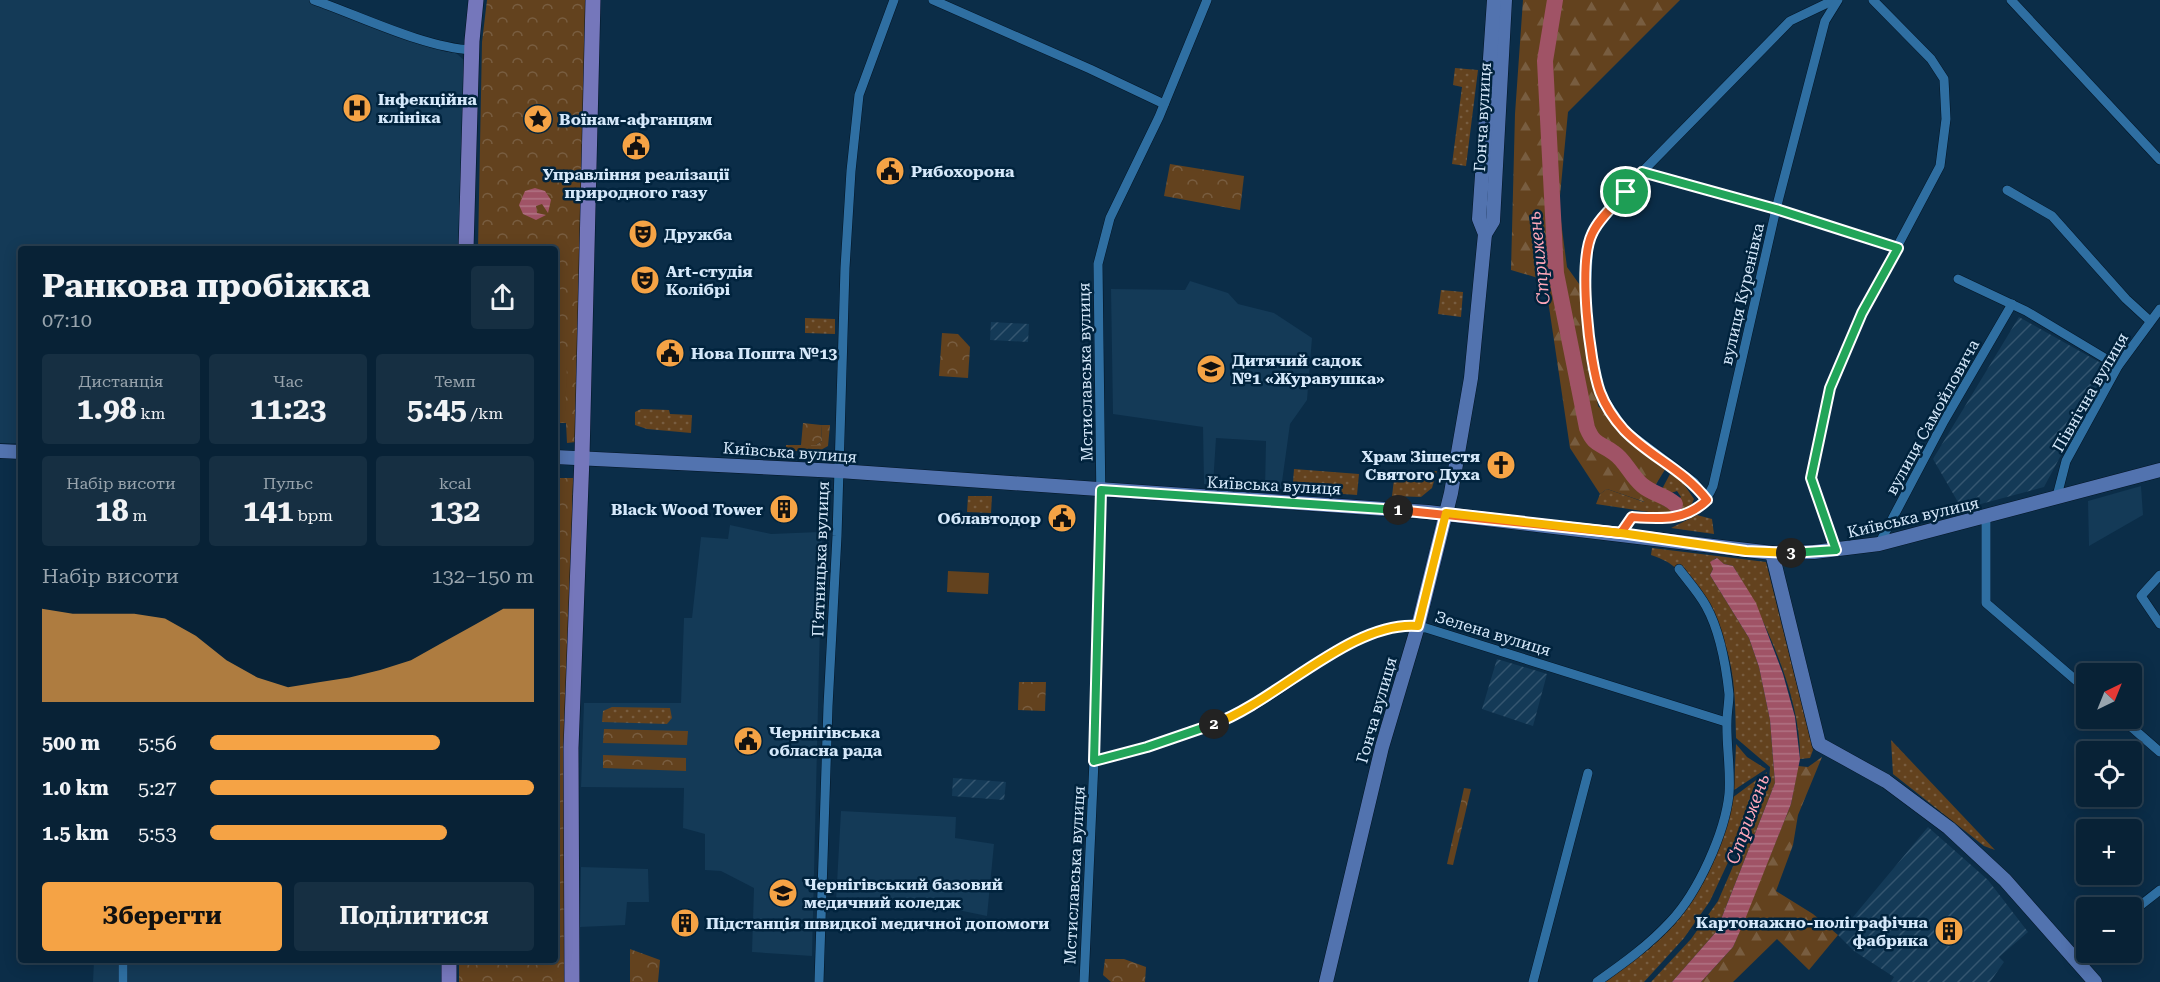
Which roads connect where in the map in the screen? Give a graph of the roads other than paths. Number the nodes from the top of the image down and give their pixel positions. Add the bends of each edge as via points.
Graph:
1 (314, 0) edge
2 (476, 0) edge
3 (593, 0) edge
4 (894, 0) edge
5 (933, 0) edge
6 (1207, 0) edge
7 (1494, 0) edge
8 (1505, 0) edge
9 (1836, 0) edge
10 (1873, 0) edge
11 (2011, 0) edge
12 (472, 50) junction
13 (1164, 104) junction
14 (2160, 160) edge
15 (1642, 172) junction
16 (2007, 190) dead end
17 (1776, 209) junction
18 (1485, 234) junction
19 (466, 246) edge
20 (1898, 248) junction
21 (1958, 279) dead end
22 (2012, 304) junction
23 (2156, 316) edge
24 (2118, 366) junction
25 (0, 451) edge
26 (18, 452) edge
27 (558, 457) edge
28 (582, 457) junction
29 (2160, 470) edge
30 (838, 471) junction
31 (1101, 490) junction
32 (2057, 496) junction
33 (1707, 500) junction
34 (1446, 513) junction
35 (1986, 517) junction
36 (1621, 533) junction
37 (1879, 544) junction
38 (1836, 550) junction
39 (1772, 553) junction
40 (1679, 570) dead end
41 (2160, 574) edge
42 (2160, 624) edge
43 (1418, 626) junction
44 (2076, 680) edge
45 (1726, 722) junction
46 (2134, 729) edge
47 (2160, 752) edge
48 (1094, 761) junction
49 (1588, 773) dead end
50 (2160, 890) edge
51 (2142, 904) edge
52 (2074, 958) joint
53 (123, 963) edge
54 (449, 963) edge
55 (123, 982) edge
56 (449, 982) edge
57 (572, 982) edge
58 (819, 982) edge
59 (1084, 982) edge
60 (1326, 982) edge
61 (1533, 982) edge
62 (1598, 982) edge
63 (2095, 982) edge

1 - 12 street via 419,38
2 - 12 main road
3 - 28 main road
4 - 30 street, Пʼятницька вулиця via 859,95 845,250
5 - 13 street
6 - 13 street, Мстиславська вулиця
7 - 18 street, Гонча вулиця via 1479,219
8 - 18 street, Гонча вулиця via 1493,221
9 - 15 street via 1790,21
9 - 17 street, вулиця Куренівка via 1825,21
10 - 20 street via 1931,59 1944,79 1946,119 1940,165
11 - 14 street
12 - 19 main road
13 - 31 street, Мстиславська вулиця via 1110,218 1098,264
15 - 17 street
15 - 33 street via 1598,225 1589,243 1586,299 1593,368 1600,393 1625,430 1694,482
16 - 23 street via 2052,216 2126,299
17 - 20 street
17 - 33 street, вулиця Куренівка
18 - 34 street, Гонча вулиця via 1471,378
20 - 38 street via 1862,313 1830,388 1811,478
21 - 22 street
22 - 24 street
22 - 37 street, вулиця Самойловича
23 - 24 street, Північна вулиця
24 - 32 street, Північна вулиця via 2066,460
25 - 26 street
27 - 28 street, Київська вулиця
28 - 30 street, Київська вулиця
28 - 57 main road via 571,748
29 - 32 street, Київська вулиця
30 - 31 street, Київська вулиця
30 - 58 street, Пʼятницька вулиця
31 - 34 street, Київська вулиця
31 - 48 street, Мстиславська вулиця
32 - 35 street, Київська вулиця
33 - 36 street via 1686,516 1632,517
34 - 36 street, Київська вулиця
34 - 43 street, Гонча вулиця
35 - 37 street, Київська вулиця
35 - 44 street via 1986,603
36 - 39 street, Київська вулиця
37 - 38 street, Київська вулиця
38 - 39 street, Київська вулиця
39 - 52 street via 1819,744 1887,781 1943,823 2005,880
40 - 45 street via 1707,606 1719,638 1729,696
41 - 42 street via 2141,596
43 - 45 street, Зелена вулиця
43 - 48 street, Зелена вулиця via 1406,625 1363,638 1219,722
43 - 60 street, Гонча вулиця via 1382,747
45 - 62 street via 1728,797 1722,829 1702,872 1673,919 1647,945
46 - 47 street
48 - 59 street, Мстиславська вулиця
49 - 61 street
50 - 51 street
52 - 63 street
53 - 55 street
54 - 56 main road

